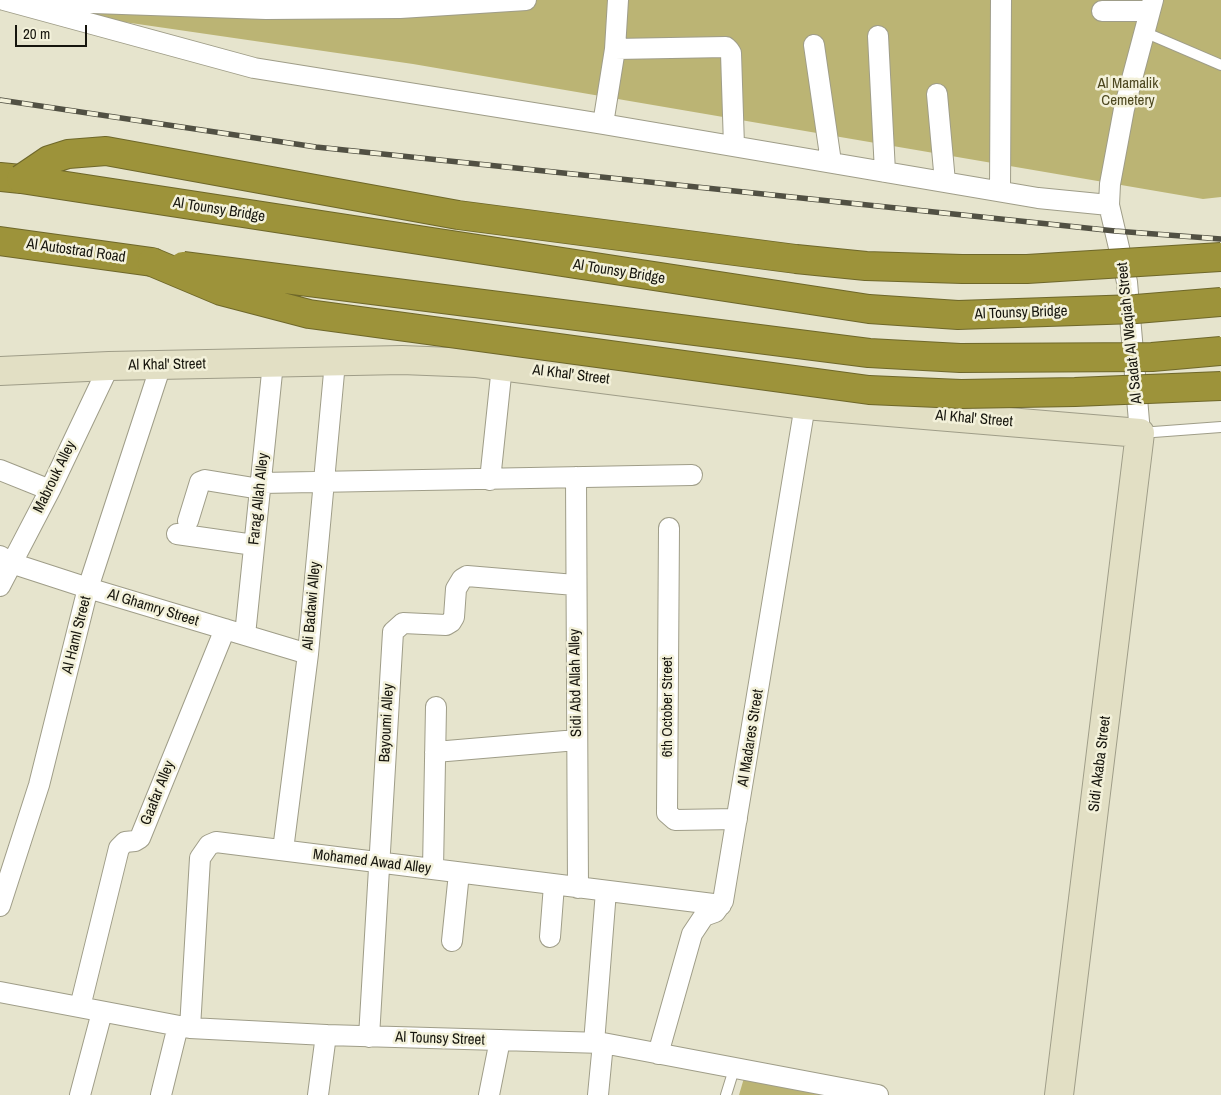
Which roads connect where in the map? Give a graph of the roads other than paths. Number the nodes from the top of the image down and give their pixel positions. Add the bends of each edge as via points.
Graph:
1 (4, 0) edge
2 (20, 0) edge
3 (526, 0) edge
4 (618, 0) edge
5 (1001, 0) edge
6 (1152, 6) edge
7 (1102, 11) dead end
8 (1144, 32) junction
9 (878, 36) dead end
10 (814, 45) dead end
11 (616, 49) junction
12 (1221, 65) edge
13 (937, 94) dead end
14 (603, 124) junction
15 (734, 146) junction
16 (831, 162) junction
17 (885, 172) junction
18 (10, 178) edge
19 (945, 182) junction
20 (1000, 191) junction
21 (1109, 205) junction
22 (0, 241) edge
23 (1221, 257) edge
24 (152, 262) junction
25 (1221, 302) edge
26 (1221, 351) edge
27 (335, 362) junction
28 (273, 363) junction
29 (161, 365) junction
30 (109, 366) junction
31 (502, 366) junction
32 (0, 371) edge
33 (1221, 386) edge
34 (805, 405) junction
35 (1221, 427) edge
36 (1140, 433) junction
37 (0, 470) edge
38 (692, 475) dead end
39 (576, 478) junction
40 (490, 480) junction
41 (323, 484) junction
42 (260, 486) junction
43 (50, 490) junction
44 (669, 528) dead end
45 (254, 545) junction
46 (6, 560) edge
47 (575, 585) junction
48 (0, 586) edge
49 (88, 588) junction
50 (225, 629) junction
51 (245, 635) junction
52 (308, 654) junction
53 (436, 707) dead end
54 (577, 740) junction
55 (435, 752) junction
56 (737, 819) junction
57 (282, 850) junction
58 (379, 862) junction
59 (433, 869) junction
60 (459, 873) junction
61 (554, 885) junction
62 (578, 888) junction
63 (606, 891) junction
64 (721, 905) junction
65 (0, 906) edge
66 (550, 937) dead end
67 (452, 941) dead end
68 (0, 992) edge
69 (80, 1007) junction
70 (102, 1012) junction
71 (184, 1027) junction
72 (326, 1035) junction
73 (369, 1037) junction
74 (500, 1040) junction
75 (598, 1043) junction
76 (658, 1054) junction
77 (735, 1066) junction
78 (806, 1089) edge
79 (80, 1095) edge
80 (161, 1095) edge
81 (318, 1095) edge
82 (489, 1095) edge
83 (598, 1095) edge
84 (726, 1095) edge
85 (878, 1095) edge
86 (1059, 1095) edge

1 - 14 street via 254,68
2 - 3 street via 266,9 400,8
4 - 11 street
5 - 20 street
6 - 7 street
6 - 8 street, Al Sadat Al Waqiah Street
8 - 12 lane
8 - 21 street, Al Sadat Al Waqiah Street via 1124,109
9 - 17 street
10 - 16 street
11 - 14 street
11 - 15 street via 726,47 731,53
13 - 19 street
14 - 15 street
15 - 16 street
16 - 17 street
17 - 19 street
18 - 23 highway, bridge via 68,154 106,151 458,214 866,266 1008,269
18 - 25 highway, Al Tounsy Bridge, bridge via 869,310 958,315
19 - 20 street
20 - 21 street
21 - 36 street, Al Sadat Al Waqiah Street via 1127,282
22 - 24 highway, Al Autostrad Road
24 - 26 highway, bridge via 869,353 960,358 1152,357
24 - 33 highway, bridge via 221,291 309,314 869,390 961,394
27 - 28 street, Al Khal' Street
27 - 31 street, Al Khal' Street via 402,360
27 - 41 street, Ali Badawi Alley
28 - 29 street, Al Khal' Street
28 - 42 street, Farag Allah Alley
29 - 30 street, Al Khal' Street
29 - 49 street, Al Haml Street
30 - 32 street, Al Khal' Street
30 - 43 street, Mabrouk Alley
31 - 34 street, Al Khal' Street
31 - 40 street
34 - 36 street, Al Khal' Street
34 - 56 street, Al Madares Street
35 - 36 lane
36 - 86 street, Sidi Akaba Street
37 - 43 street
38 - 39 street
39 - 40 street
39 - 47 street, Sidi Abd Allah Alley
40 - 41 street
41 - 42 street
41 - 52 street, Ali Badawi Alley
42 - 45 street, Farag Allah Alley
42 - 45 street via 200,482 182,527
43 - 46 street, Mabrouk Alley
44 - 56 street, 6th October Street via 667,813 675,820
45 - 51 street, Farag Allah Alley
46 - 48 street, Mabrouk Alley
46 - 49 street, Al Ghamry Street
47 - 54 street, Sidi Abd Allah Alley
47 - 58 street, Bayoumi Alley via 467,576 456,589 451,622 446,625 407,622 395,628
49 - 50 street, Al Ghamry Street
49 - 65 street, Al Haml Street via 39,785
50 - 51 street, Al Ghamry Street
50 - 69 street, Gaafar Alley via 140,838 125,842 119,848
51 - 52 street, Al Ghamry Street
52 - 57 street, Ali Badawi Alley
53 - 55 street
54 - 55 street
54 - 62 street, Sidi Abd Allah Alley
55 - 59 street
56 - 64 street, Al Madares Street
57 - 58 street, Mohamed Awad Alley
57 - 71 street, Mohamed Awad Alley via 216,842 203,851
58 - 59 street, Mohamed Awad Alley
58 - 73 street, Bayoumi Alley
59 - 60 street, Mohamed Awad Alley
60 - 61 street, Mohamed Awad Alley
60 - 67 street
61 - 62 street, Mohamed Awad Alley
61 - 66 street
62 - 63 street, Mohamed Awad Alley
63 - 64 street, Mohamed Awad Alley
63 - 75 street
64 - 76 street via 715,912 704,916 692,934
68 - 69 street, Al Tounsy Street
69 - 70 street, Al Tounsy Street
70 - 71 street, Al Tounsy Street
70 - 79 street
71 - 72 street, Al Tounsy Street
71 - 80 street
72 - 73 street, Al Tounsy Street
72 - 81 street
73 - 74 street, Al Tounsy Street
74 - 75 street, Al Tounsy Street
74 - 82 street
75 - 76 street, Al Tounsy Street
75 - 83 street
76 - 77 street, Al Tounsy Street
77 - 78 street, Al Tounsy Street
77 - 84 lane
78 - 85 street, Al Tounsy Street

